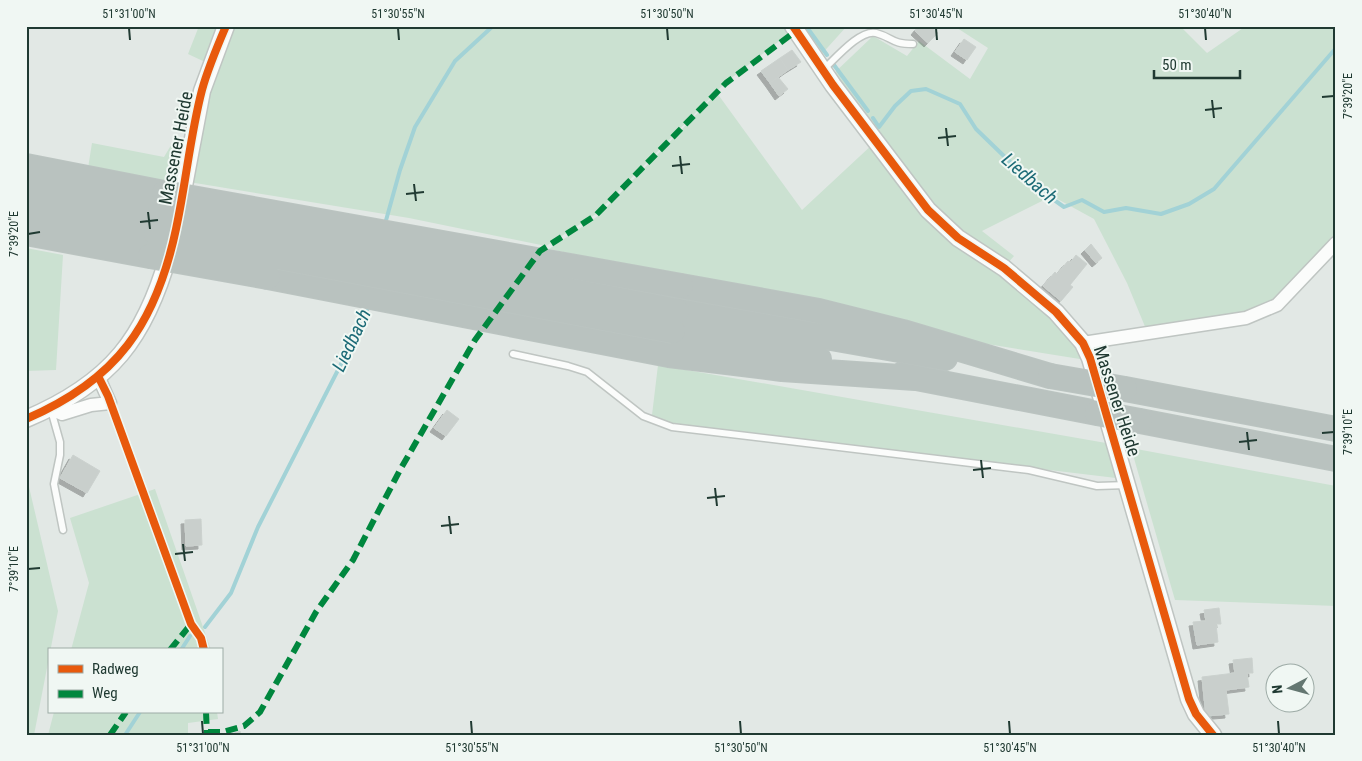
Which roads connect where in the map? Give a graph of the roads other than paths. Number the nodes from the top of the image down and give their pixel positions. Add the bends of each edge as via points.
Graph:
1 (226, 26) edge
2 (793, 26) edge
3 (913, 44) dead end
4 (822, 70) junction
5 (26, 166) edge
6 (26, 188) edge
7 (26, 211) edge
8 (158, 224) junction
9 (26, 233) edge
10 (1336, 244) edge
11 (675, 321) junction
12 (1083, 343) junction
13 (513, 354) dead end
14 (1050, 376) junction
15 (99, 378) junction
16 (915, 378) junction
17 (51, 409) junction
18 (26, 419) edge
19 (1336, 428) edge
20 (1336, 458) edge
21 (1128, 485) junction
22 (64, 530) dead end
23 (1213, 735) edge

1 - 15 street, Massener Heide via 202,91 176,230 161,285 133,338
2 - 4 street, Massener Heide
3 - 4 lane via 898,44 868,32 860,35
4 - 12 street, Massener Heide via 928,210 1056,312
5 - 8 highway
6 - 8 highway
7 - 8 highway
8 - 9 highway
8 - 11 highway, bridge
8 - 14 highway, bridge via 682,286 828,313
8 - 16 highway, bridge via 669,355 782,369
10 - 12 street via 1277,305 1262,312 1246,318
11 - 14 highway
11 - 16 highway
12 - 21 street, Massener Heide
13 - 21 lane via 587,372 643,416 672,427 1029,470 1097,486
14 - 19 highway, bridge
15 - 17 street, Massener Heide
15 - 17 street, Massener Heide via 110,403 62,414
16 - 20 highway, bridge
17 - 18 street, Massener Heide
17 - 22 lane via 60,442 54,484
21 - 23 street, Massener Heide via 1189,699

